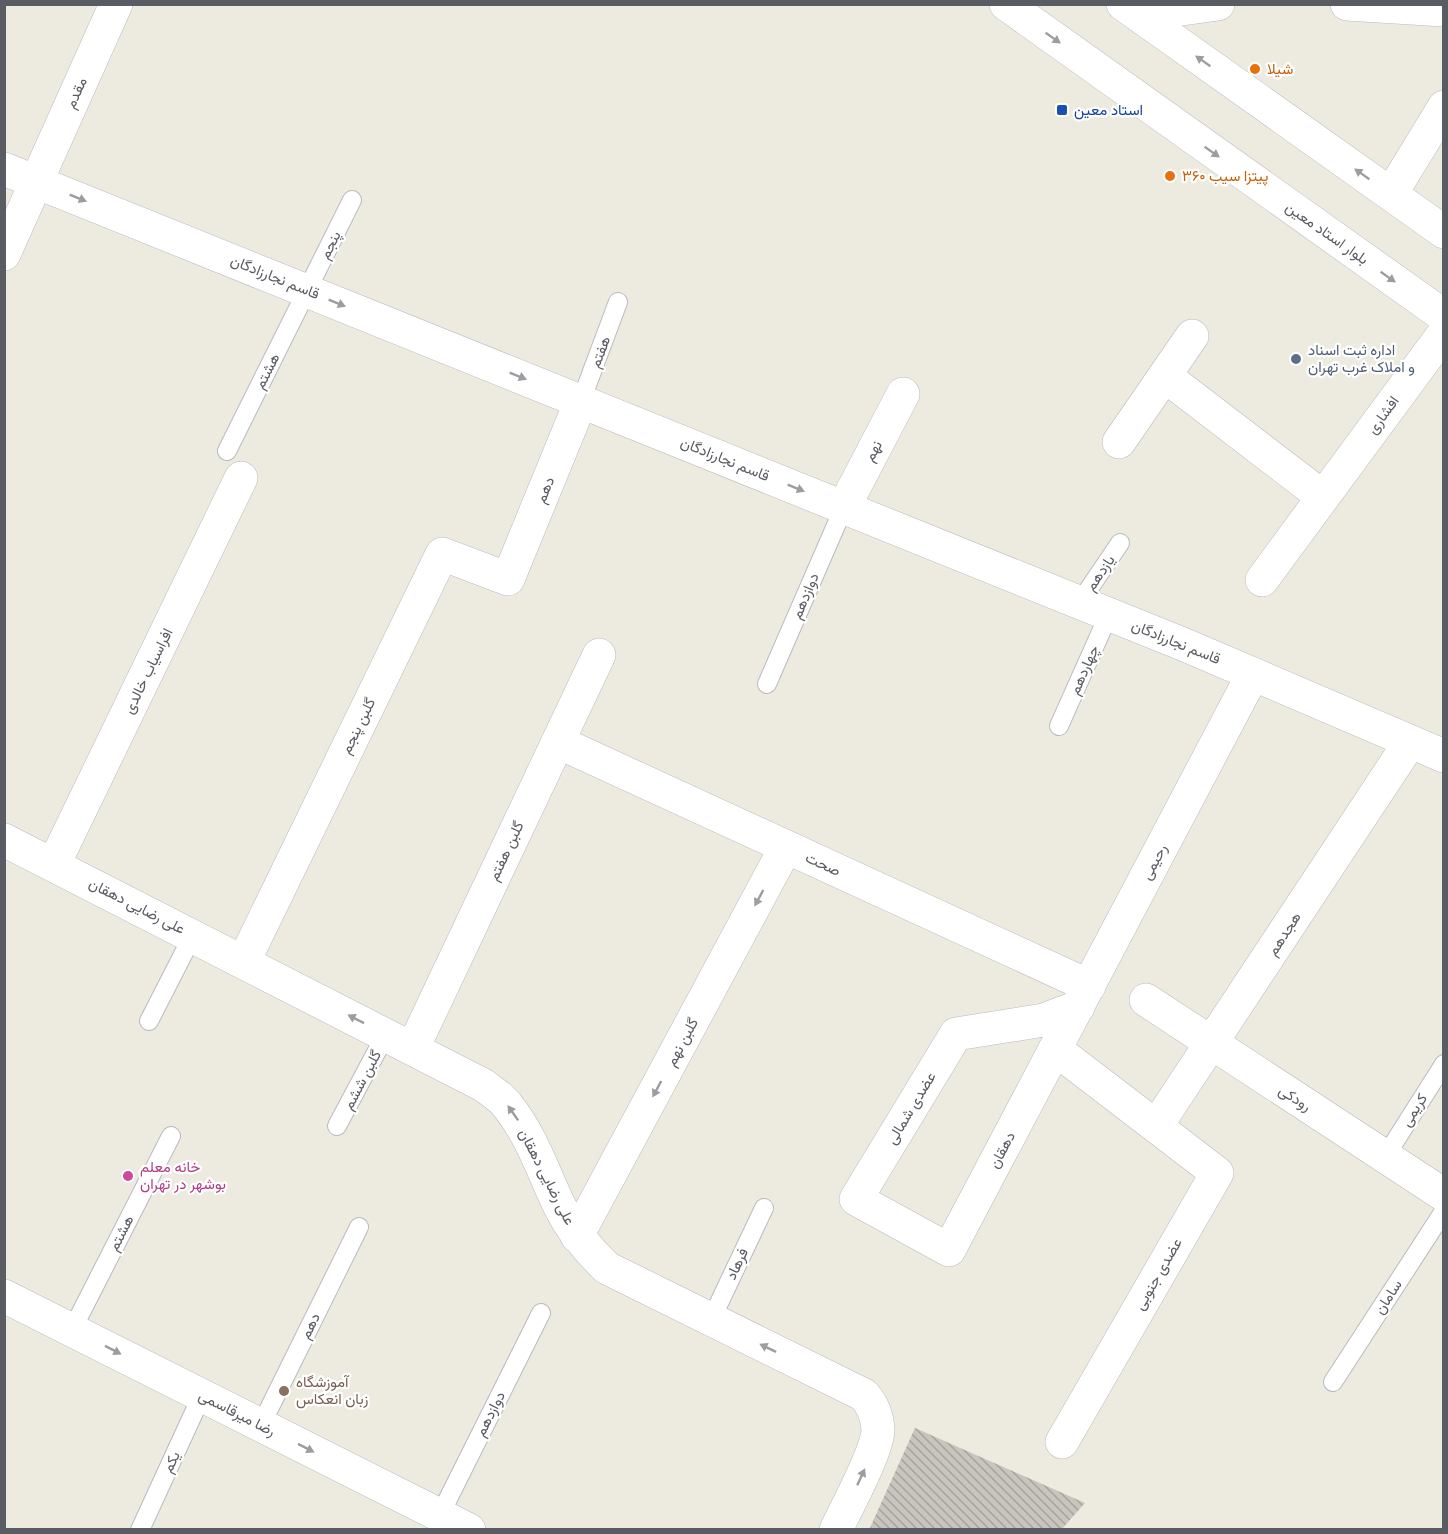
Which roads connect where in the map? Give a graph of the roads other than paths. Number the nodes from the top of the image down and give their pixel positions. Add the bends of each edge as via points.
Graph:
1 (116, 4) edge
2 (1006, 4) edge
3 (1218, 4) edge
4 (1347, 4) edge
5 (1443, 10) edge
6 (1133, 12) edge
7 (1443, 107) edge
8 (4, 169) edge
9 (37, 181) junction
10 (1391, 194) junction
11 (352, 200) dead end
12 (1443, 232) edge
13 (4, 254) edge
14 (308, 291) junction
15 (618, 302) dead end
16 (1443, 316) edge
17 (1443, 333) edge
18 (1192, 336) dead end
19 (1165, 376) junction
20 (903, 394) dead end
21 (581, 401) junction
22 (1119, 442) dead end
23 (234, 464) joint
24 (1323, 497) junction
25 (843, 507) junction
26 (1120, 543) dead end
27 (508, 579) joint
28 (1262, 580) dead end
29 (1095, 608) junction
30 (599, 655) dead end
31 (1253, 674) junction
32 (767, 684) dead end
33 (1059, 726) dead end
34 (558, 742) junction
35 (1410, 742) junction
36 (1443, 756) edge
37 (4, 840) edge
38 (786, 847) junction
39 (54, 864) junction
40 (193, 935) junction
41 (244, 961) junction
42 (1083, 996) junction
43 (1146, 1000) dead end
44 (149, 1021) dead end
45 (399, 1041) junction
46 (1212, 1043) junction
47 (1055, 1049) junction
48 (1443, 1064) edge
49 (1157, 1125) junction
50 (337, 1126) dead end
51 (171, 1136) dead end
52 (1385, 1157) junction
53 (1443, 1195) edge
54 (764, 1208) dead end
55 (1443, 1211) edge
56 (359, 1227) dead end
57 (577, 1236) junction
58 (949, 1250) joint
59 (4, 1296) edge
60 (541, 1313) dead end
61 (711, 1320) junction
62 (72, 1330) junction
63 (1333, 1382) dead end
64 (202, 1395) junction
65 (261, 1425) junction
66 (1062, 1442) dead end
67 (440, 1515) junction
68 (140, 1530) edge
69 (469, 1530) edge
70 (836, 1530) edge

1 - 9 street, مقدم
2 -> 16 street, بلوار استاد معین
3 - 6 street
4 - 5 street
10 -> 6 street
7 - 10 street
8 - 9 street, قاسم نجارزادگان
9 - 13 street, مقدم
9 -> 14 street, قاسم نجارزادگان
10 - 12 street
11 - 14 lane, پنجم
14 -> 21 street, قاسم نجارزادگان
14 - 23 lane, هشتم
15 - 21 lane, هفتم
17 - 24 street, افشاری
18 - 19 street
19 - 22 street
19 - 24 street
20 - 25 street, نهم
21 -> 25 street, قاسم نجارزادگان
21 - 27 street, دهم
23 - 39 street, افراسیاب خالدی
24 - 28 street, افشاری
25 - 29 street, قاسم نجارزادگان
25 - 32 lane, دوازدهم
26 - 29 lane, یازدهم
27 - 41 street, گلبن پنجم via 441,554
29 - 31 street, قاسم نجارزادگان
29 - 33 lane, چهاردهم
30 - 34 street, گلبن هفتم
31 - 35 street, قاسم نجارزادگان
31 - 42 street, رحیمی
34 - 38 street, صحت
34 - 45 street, گلبن هفتم
35 - 36 street, قاسم نجارزادگان
35 - 46 street, هجدهم
37 - 39 street, علی رضایی دهقان
38 - 42 street, صحت
38 -> 57 street, گلبن نهم
39 - 40 street, علی رضایی دهقان
40 - 41 street, علی رضایی دهقان
40 - 44 lane
45 -> 41 street, علی رضایی دهقان
42 - 47 street, رحیمی
42 - 58 street, عضدی شمالی via 1044,1020 956,1034 856,1199
43 - 46 street, رودکی
45 - 50 lane, گلبن ششم
57 -> 45 street, علی رضایی دهقان via 537,1152 506,1104 483,1084
46 - 49 street, هجدهم
46 - 52 street, رودکی
47 - 49 street
47 - 58 street, دهقان
48 - 52 lane, کریمی
49 - 66 street, عضدی جنوبی via 1217,1173
51 - 62 lane, هشتم
52 - 53 street, رودکی
54 - 61 lane, فرهاد
55 - 63 lane, سامان
56 - 65 lane, دهم
57 - 61 street, علی رضایی دهقان via 607,1268
59 - 62 street, رضا میرقاسمی
60 - 67 lane, دوازدهم
70 -> 61 street, علی رضایی دهقان via 874,1448 878,1430 871,1402 851,1388
62 -> 64 street, رضا میرقاسمی
64 - 65 street, رضا میرقاسمی
64 - 68 lane, یکم
65 -> 67 street, رضا میرقاسمی
67 - 69 street, رضا میرقاسمی

